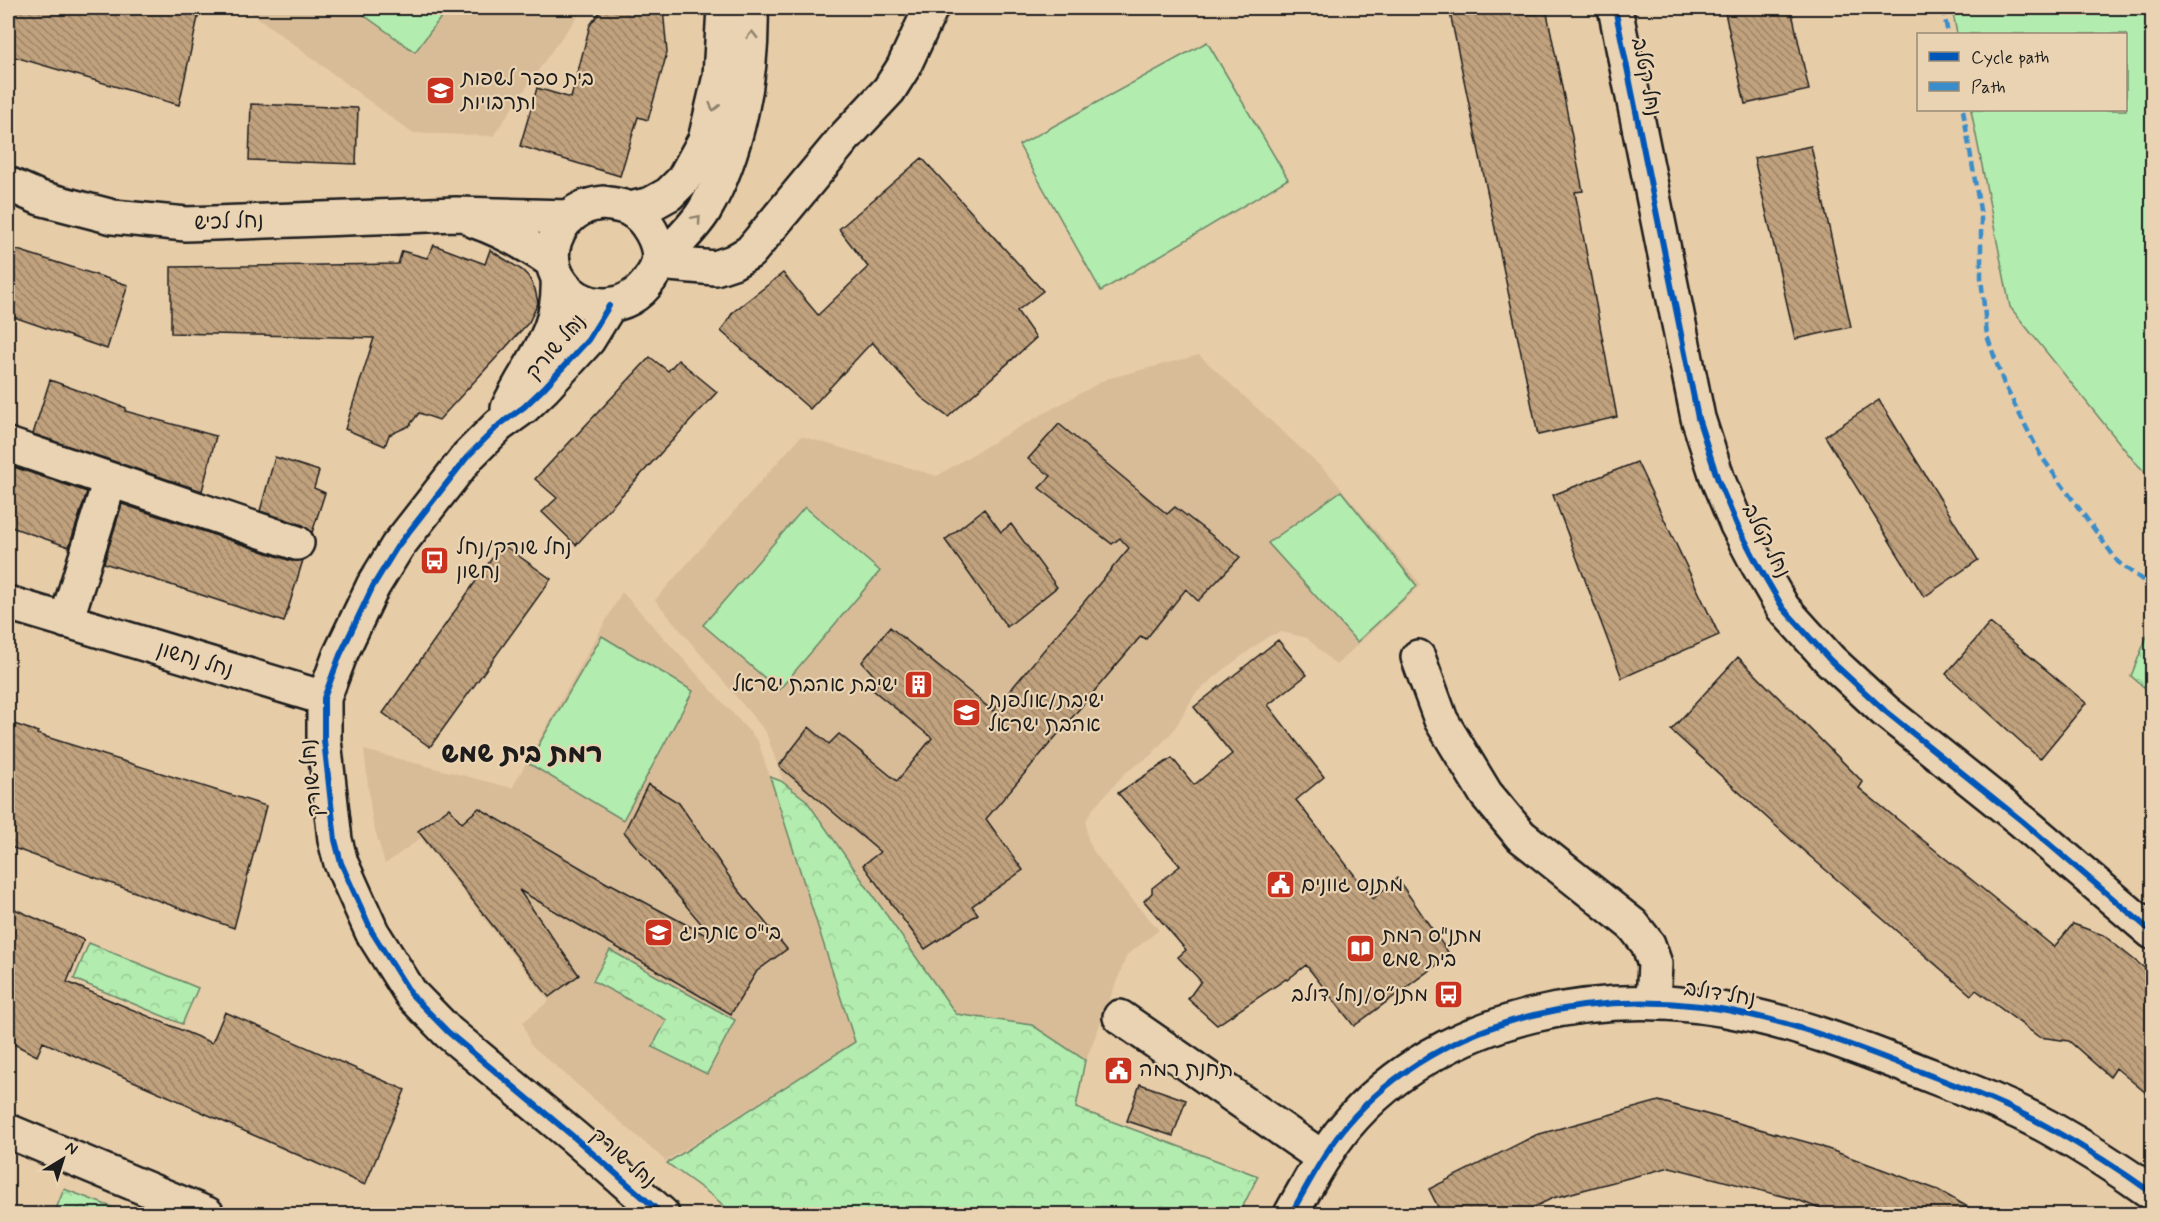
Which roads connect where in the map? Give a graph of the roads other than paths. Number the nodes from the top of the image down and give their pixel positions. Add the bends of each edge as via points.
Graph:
1 (724, 8) edge
2 (751, 8) edge
3 (931, 8) edge
4 (1615, 8) edge
5 (8, 184) edge
6 (630, 209) junction
7 (456, 214) junction
8 (570, 217) junction
9 (658, 263) junction
10 (556, 270) junction
11 (609, 306) junction
12 (499, 426) junction
13 (8, 444) edge
14 (110, 480) junction
15 (297, 543) dead end
16 (8, 603) edge
17 (66, 621) junction
18 (1418, 657) dead end
19 (324, 698) junction
20 (2152, 932) edge
21 (1653, 1002) junction
22 (1120, 1017) dead end
23 (8, 1131) edge
24 (1323, 1158) junction
25 (2152, 1193) edge
26 (207, 1215) edge
27 (662, 1215) edge
28 (1291, 1215) edge

1 -> 6 street via 720,76 705,140 683,180 669,194
9 -> 2 street via 704,212 723,169 743,106 752,40
3 - 9 street via 889,90 750,252 716,268
4 - 20 street, נחל קטלב via 1698,418 1718,480 1758,565 1783,608 1830,660
5 - 7 street, נחל לכיש via 40,198 113,217 186,224
6 - 8 street via 603,203 580,209
6 - 9 street via 645,222 652,235
7 - 8 street, נחל לכיש
7 - 10 street, נחל לכיש via 525,243
8 - 10 street via 555,240
9 - 11 street via 641,291
10 - 11 street via 566,289 578,298 589,304
10 - 12 street, נחל שורק via 559,298 555,319
11 - 12 street, נחל שורק via 588,340 552,380
12 - 19 street, נחל שורק via 468,456 397,548 368,596
13 - 14 street
14 - 15 street
14 - 17 street
16 - 17 street, נחל נחשון
17 - 19 street, נחל נחשון
18 - 21 street via 1441,720 1486,794 1521,836 1633,925 1648,944 1655,964
19 - 27 street, נחל שורק via 324,740 341,863 372,932 411,994 448,1032
21 - 24 street, נחל דולב via 1552,1011 1484,1029 1411,1067 1377,1094
21 - 25 street, נחל דולב via 1750,1014 1887,1058 2046,1126
22 - 24 street
23 - 26 street
24 - 28 street, נחל דולב

